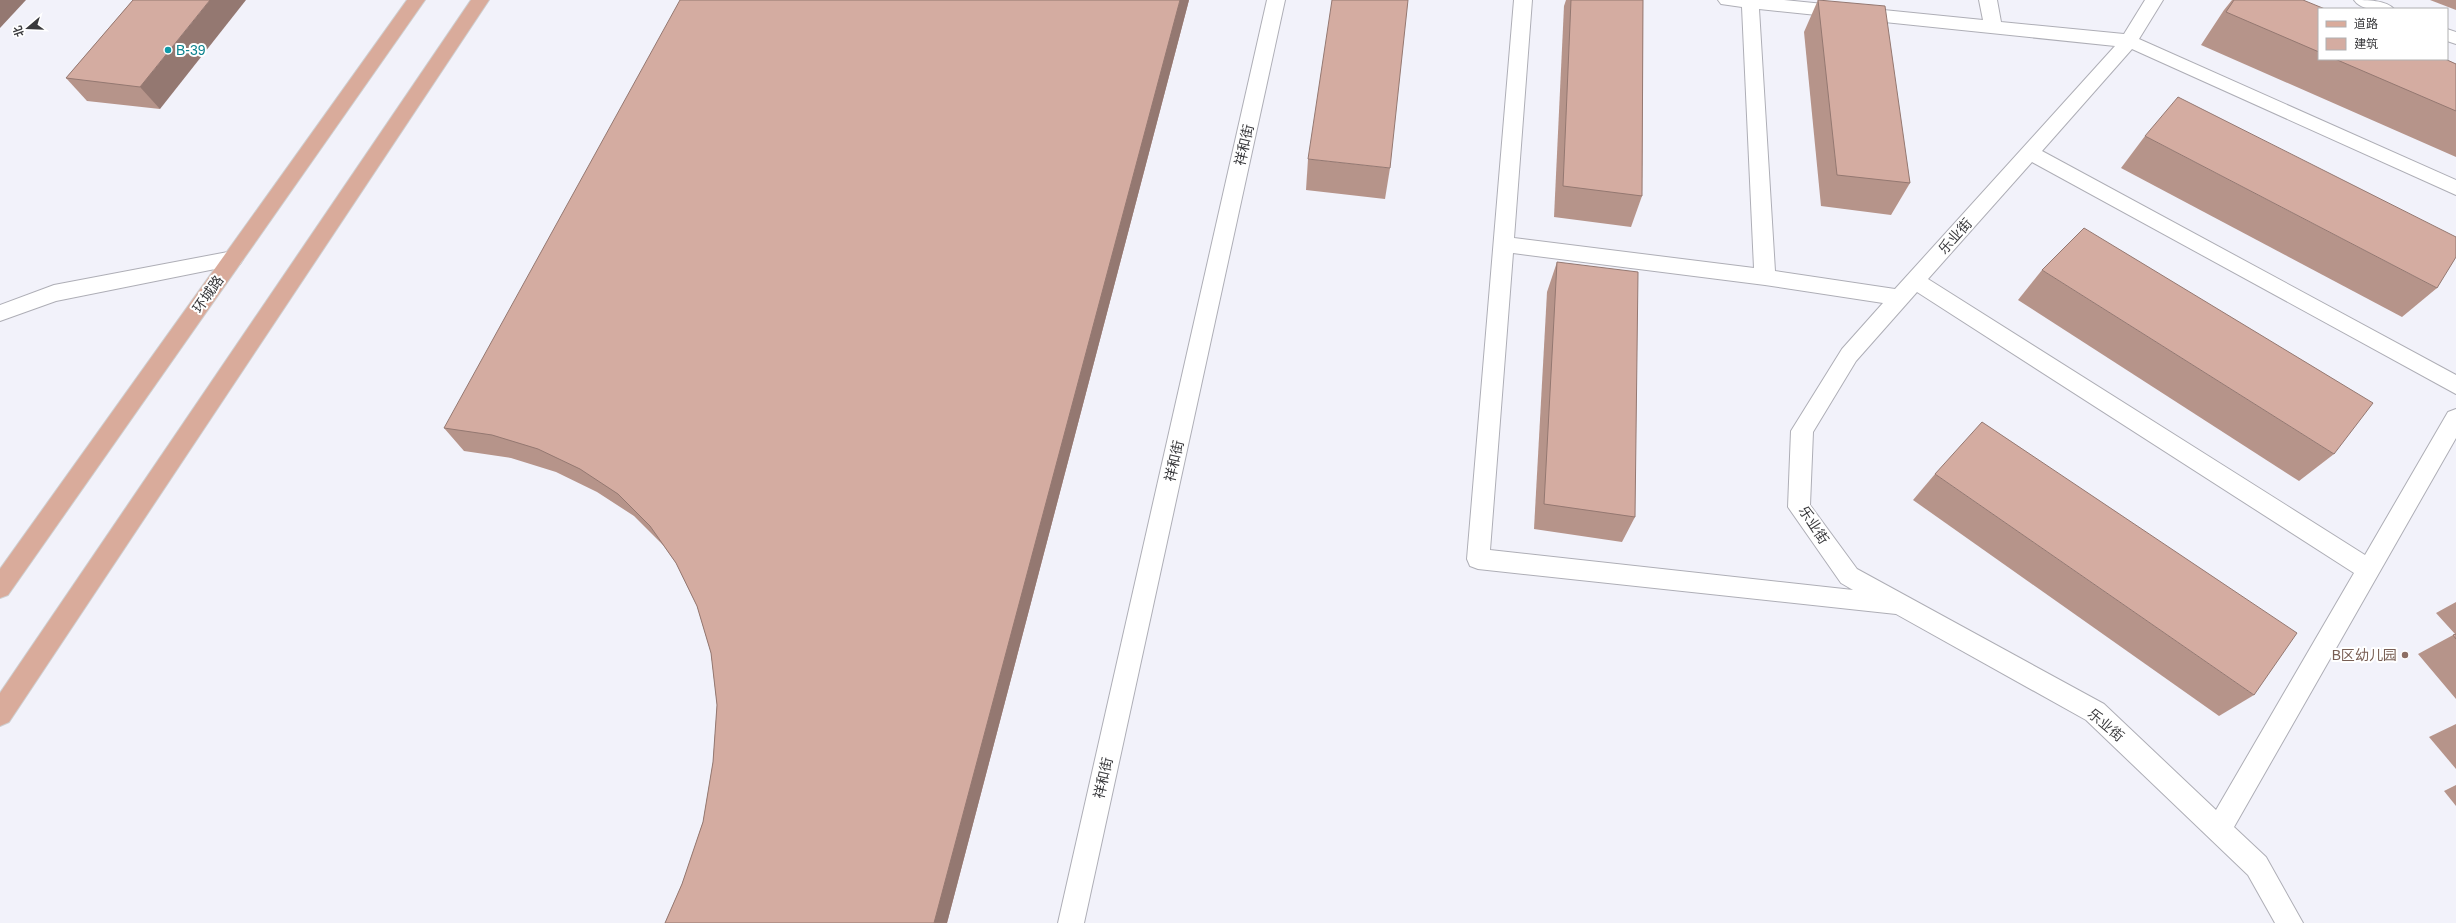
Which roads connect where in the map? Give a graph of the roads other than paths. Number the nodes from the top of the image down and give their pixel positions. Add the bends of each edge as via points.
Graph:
1 (416, 0) edge
2 (480, 0) edge
3 (1276, 0) edge
4 (1523, 0) edge
5 (1727, 0) edge
6 (1988, 0) edge
7 (2154, 0) edge
8 (2363, 0) edge
9 (1750, 1) edge
10 (2383, 8) edge
11 (1993, 27) junction
12 (2129, 41) junction
13 (2030, 153) junction
14 (2456, 188) edge
15 (1503, 244) junction
16 (233, 259) junction
17 (1765, 277) junction
18 (1915, 281) junction
19 (1900, 298) junction
20 (0, 312) edge
21 (2456, 385) edge
22 (2456, 418) edge
23 (2369, 570) junction
24 (0, 588) edge
25 (1902, 606) junction
26 (0, 714) edge
27 (2219, 830) junction
28 (1071, 923) edge
29 (2290, 923) edge

1 - 16 main road, 环城路
2 - 26 main road
3 - 28 street, 祥和街
4 - 15 street
5 - 9 street
6 - 11 street
7 - 12 street, 乐业街
8 - 10 street
9 - 11 street
9 - 17 street
11 - 12 street
12 - 13 street, 乐业街
12 - 14 street
13 - 18 street, 乐业街
13 - 21 street
15 - 17 street
15 - 25 street via 1478,559
16 - 20 street via 54,293
16 - 24 main road, 环城路
17 - 19 street
18 - 19 street, 乐业街
18 - 23 street
19 - 25 street, 乐业街 via 1849,355 1802,431 1799,507 1849,576
22 - 23 street
23 - 27 street
25 - 27 street, 乐业街 via 2095,712
27 - 29 street, 乐业街 via 2257,866

